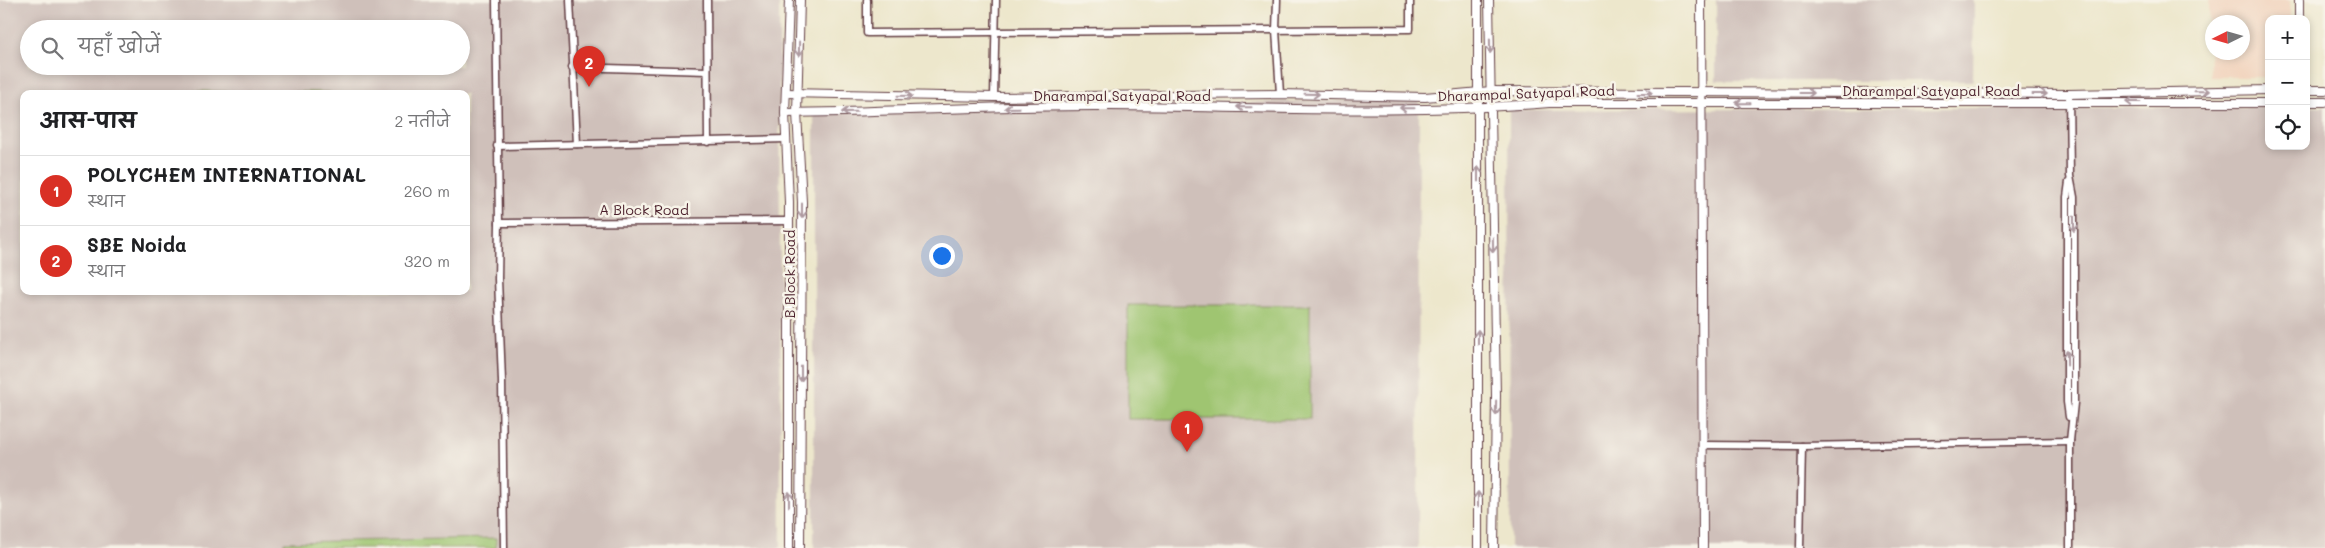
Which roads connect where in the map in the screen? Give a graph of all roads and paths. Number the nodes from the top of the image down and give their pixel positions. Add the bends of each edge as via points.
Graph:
1 (496, 0) edge
2 (570, 0) edge
3 (707, 0) edge
4 (789, 0) edge
5 (800, 0) edge
6 (867, 0) edge
7 (996, 0) edge
8 (1277, 0) edge
9 (1410, 0) edge
10 (1478, 0) edge
11 (1488, 0) edge
12 (1701, 0) edge
13 (2298, 0) edge
14 (2299, 15) edge
15 (1276, 30) junction
16 (996, 32) junction
17 (572, 67) junction
18 (707, 70) junction
19 (2265, 90) edge
20 (2310, 90) edge
21 (2325, 90) edge
22 (1491, 91) junction
23 (1478, 92) junction
24 (1701, 93) junction
25 (786, 94) junction
26 (798, 94) junction
27 (1280, 94) junction
28 (994, 97) junction
29 (2069, 98) junction
30 (2265, 102) edge
31 (2310, 102) edge
32 (2325, 102) edge
33 (1701, 103) junction
34 (1478, 108) junction
35 (1490, 108) junction
36 (785, 113) junction
37 (796, 113) junction
38 (786, 139) junction
39 (708, 142) junction
40 (577, 144) junction
41 (497, 146) junction
42 (789, 221) junction
43 (499, 223) junction
44 (2070, 442) junction
45 (1702, 445) junction
46 (1802, 446) junction
47 (504, 548) edge
48 (789, 548) edge
49 (800, 548) edge
50 (1478, 548) edge
51 (1494, 548) edge
52 (1703, 548) edge
53 (1800, 548) edge
54 (2070, 548) edge

1 - 41 street
2 - 17 street
3 - 18 street
4 - 25 street, B Block Road
5 -> 26 street, B Block Road
6 - 16 street via 867,33
7 - 16 street
8 - 15 street
9 - 15 street via 1410,29
10 - 23 street
11 -> 22 street
12 - 24 street
13 - 14 street
15 - 16 street
15 - 27 street
16 - 28 street
17 - 18 street
17 - 40 street
18 - 39 street
29 -> 19 street, Dharampal Satyapal Road
20 - 21 street
22 - 23 street, Dharampal Satyapal Road
22 -> 24 street, Dharampal Satyapal Road
22 - 35 street
27 -> 23 street, Dharampal Satyapal Road via 1425,97
23 - 34 street
24 -> 29 street, Dharampal Satyapal Road
24 - 33 street
25 - 26 street, Dharampal Satyapal Road
25 - 36 street, B Block Road
26 -> 28 street, Dharampal Satyapal Road
26 - 37 street, B Block Road
27 - 28 street, Dharampal Satyapal Road
30 -> 29 street, Dharampal Satyapal Road
29 -> 33 street, Dharampal Satyapal Road
29 - 44 street via 2070,176 2074,197 2074,403
31 - 32 street
33 - 35 street, Dharampal Satyapal Road via 1549,103
33 - 45 street
34 - 35 street, Dharampal Satyapal Road
34 -> 37 street, Dharampal Satyapal Road via 1108,106
50 -> 34 street
35 -> 51 street via 1496,395
36 - 37 street, Dharampal Satyapal Road
36 - 38 street, B Block Road
37 -> 49 street, B Block Road via 802,202
38 - 39 street
38 - 42 street, B Block Road
39 - 40 street
40 - 41 street
41 - 43 street
42 - 43 street, A Block Road
48 -> 42 street, B Block Road
43 - 47 street
44 - 46 street
44 - 54 street
45 - 46 street
45 - 52 street
46 - 53 street

